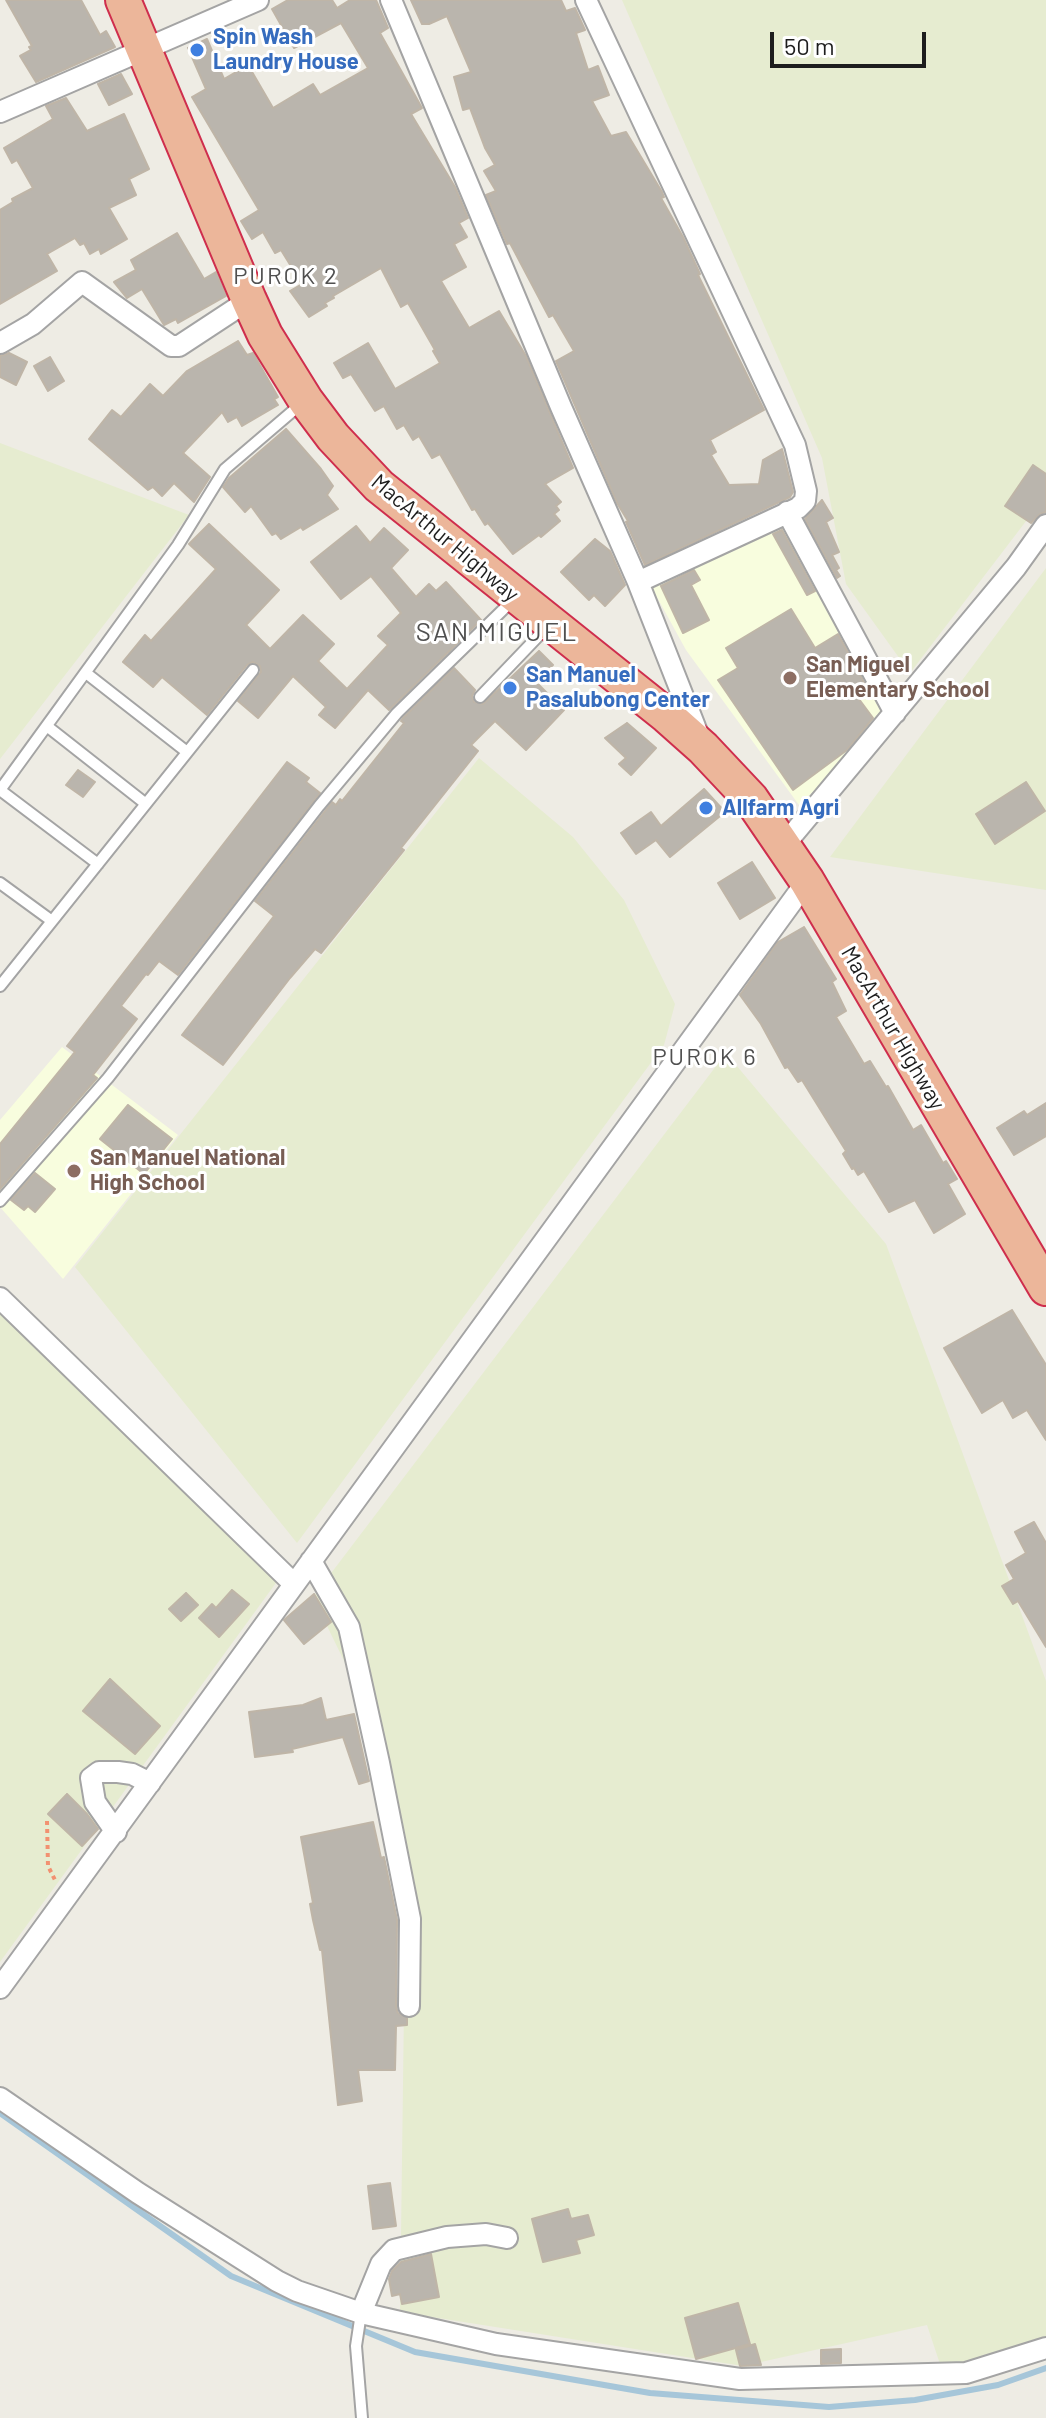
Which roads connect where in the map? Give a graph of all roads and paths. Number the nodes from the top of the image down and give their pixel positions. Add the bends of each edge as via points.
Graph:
1 (123, 0) edge
2 (258, 0) edge
3 (391, 0) edge
4 (586, 0) edge
5 (143, 49) junction
6 (0, 112) edge
7 (249, 300) junction
8 (0, 343) edge
9 (306, 401) junction
10 (787, 512) junction
11 (1046, 525) edge
12 (638, 582) junction
13 (516, 597) junction
14 (551, 623) junction
15 (253, 670) dead end
16 (86, 673) junction
17 (480, 697) dead end
18 (895, 713) junction
19 (48, 727) junction
20 (703, 748) junction
21 (187, 752) junction
22 (0, 790) edge
23 (146, 804) junction
24 (784, 845) junction
25 (98, 864) junction
26 (807, 881) junction
27 (0, 883) edge
28 (52, 921) junction
29 (0, 986) edge
30 (0, 1201) edge
31 (1046, 1288) edge
32 (0, 1298) edge
33 (311, 1561) junction
34 (294, 1584) junction
35 (150, 1783) junction
36 (47, 1821) dead end
37 (116, 1832) junction
38 (67, 1894) junction
39 (0, 1988) edge
40 (409, 2006) dead end
41 (0, 2098) edge
42 (507, 2238) dead end
43 (360, 2319) junction
44 (1046, 2348) edge
45 (362, 2418) edge

1 - 5 highway, MacArthur Highway
2 - 5 street
3 - 12 street
4 - 10 street via 795,445 806,491 802,505
5 - 6 street
5 - 7 highway, MacArthur Highway
7 - 8 street via 179,346 171,346 82,282 33,324
7 - 9 highway, MacArthur Highway
9 - 13 highway, MacArthur Highway via 379,486
9 - 16 lane via 225,469
10 - 12 street
10 - 18 street
11 - 18 street
12 - 20 street
13 - 14 highway, MacArthur Highway
13 - 30 lane via 397,713 108,1078
14 - 17 lane
14 - 20 highway, MacArthur Highway
15 - 21 lane
16 - 19 lane
16 - 21 lane
18 - 24 street
19 - 22 lane
19 - 23 lane
20 - 24 highway, MacArthur Highway via 751,799
21 - 23 lane
22 - 25 lane
23 - 25 lane
24 - 26 highway, MacArthur Highway
25 - 28 lane
26 - 31 highway, MacArthur Highway
26 - 33 street
27 - 28 lane
28 - 29 lane
32 - 34 street
33 - 34 street
33 - 40 street via 349,1627 379,1763 410,1919
34 - 35 street
35 - 37 street
35 - 37 street via 118,1772 99,1772 91,1778 95,1802
36 - 38 path via 48,1866
37 - 38 street
38 - 39 street
41 - 43 street via 277,2281
42 - 43 street via 458,2236 394,2250 381,2264
43 - 44 street via 740,2379 966,2373
43 - 45 lane via 356,2346

